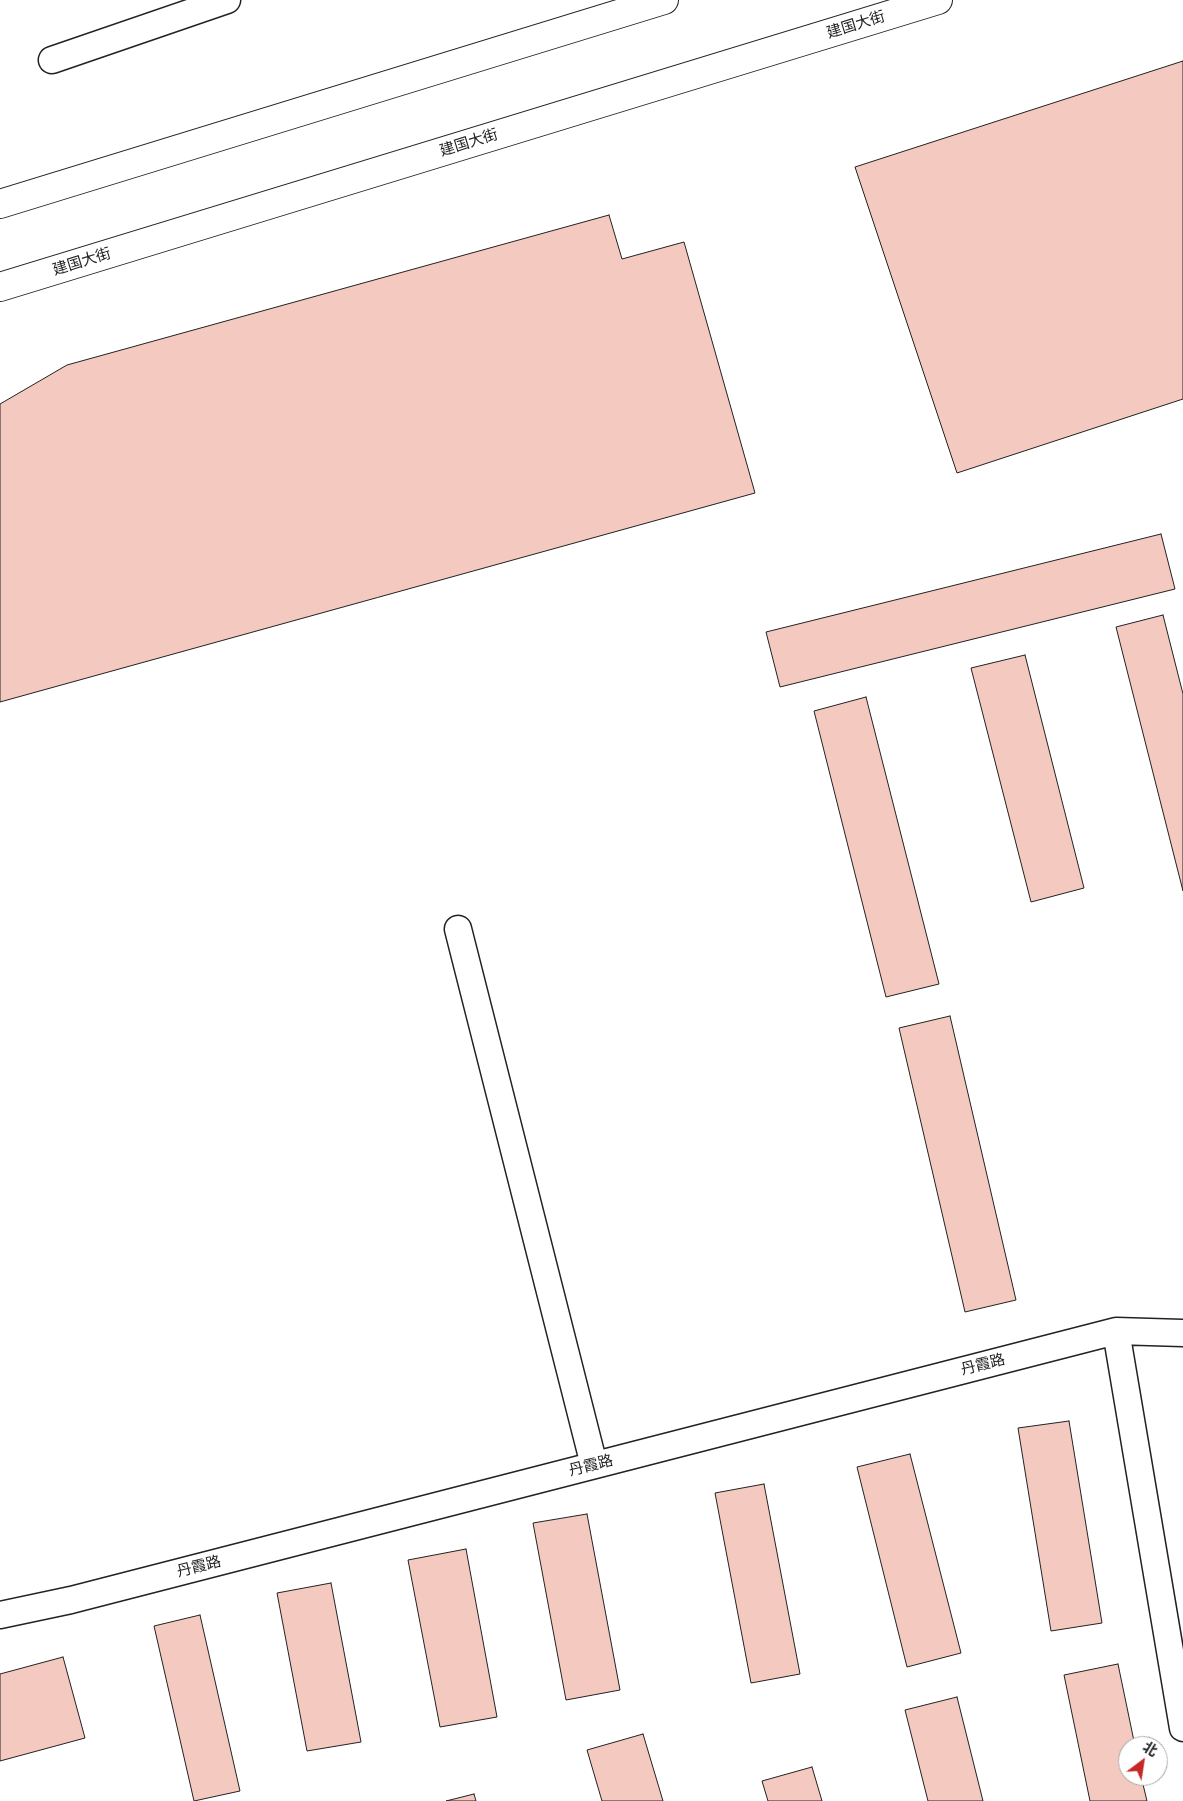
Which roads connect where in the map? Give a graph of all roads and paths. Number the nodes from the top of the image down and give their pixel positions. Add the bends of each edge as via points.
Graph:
1 (227, 0) edge
2 (664, 0) edge
3 (938, 0) edge
4 (52, 60) dead end
5 (0, 204) edge
6 (0, 287) edge
7 (458, 929) dead end
8 (1116, 1330) junction
9 (1183, 1333) edge
10 (594, 1465) junction
11 (0, 1615) edge
12 (1183, 1728) edge

1 - 4 street
2 - 5 street
3 - 6 street, 建国大街
7 - 10 street
8 - 9 street, 丹霞路
8 - 10 street, 丹霞路
8 - 12 street
10 - 11 street, 丹霞路 via 71,1600

